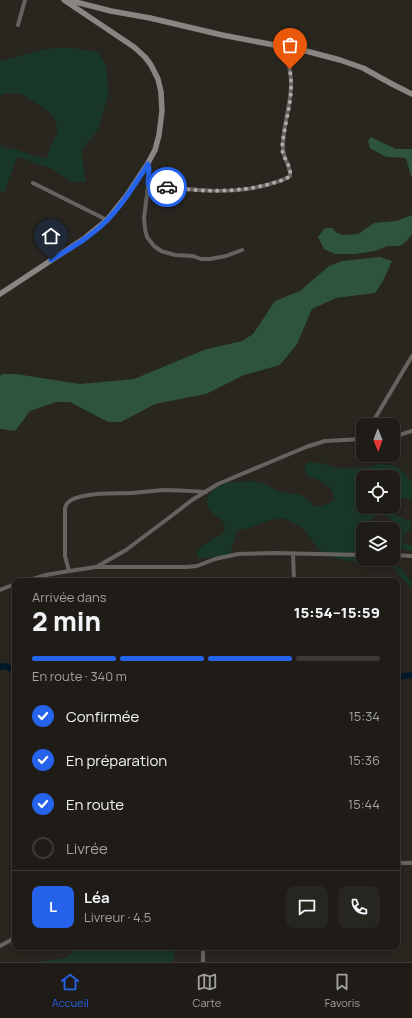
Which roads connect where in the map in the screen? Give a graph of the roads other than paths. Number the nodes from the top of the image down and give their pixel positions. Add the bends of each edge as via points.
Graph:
1 (25, 0) edge
2 (64, 0) edge
3 (68, 0) edge
4 (18, 26) dead end
5 (284, 47) junction
6 (412, 94) edge
7 (148, 164) junction
8 (33, 183) dead end
9 (148, 184) junction
10 (107, 220) junction
11 (242, 250) dead end
12 (0, 294) edge
13 (412, 356) edge
14 (375, 418) edge
15 (412, 431) edge
16 (400, 435) edge
17 (356, 439) edge
18 (206, 492) junction
19 (293, 553) junction
20 (356, 555) edge
21 (400, 555) edge
22 (412, 556) edge
23 (96, 567) junction
24 (69, 571) junction
25 (36, 578) edge
26 (294, 578) edge
27 (12, 585) edge
28 (0, 590) edge
29 (400, 863) edge
30 (412, 863) edge
31 (12, 939) edge
32 (0, 946) edge
33 (203, 950) edge
34 (203, 962) edge

1 - 4 street
2 - 7 street via 134,47 155,72 160,86 162,116 157,143
3 - 5 street
5 - 6 street via 363,68
5 - 9 street via 292,80 282,150 290,168 290,176 245,190 196,190
7 - 9 street
7 - 10 street
8 - 10 street
9 - 11 street via 145,229 154,246 161,251 210,259
10 - 12 street via 80,242
13 - 14 street
15 - 16 street
17 - 18 street via 325,441 306,447 218,484
18 - 23 street via 126,550
18 - 24 street via 161,490 109,493 73,500 65,508 66,556
19 - 20 street
19 - 23 street via 238,554 186,567
19 - 26 street
21 - 22 street
23 - 24 street
24 - 25 street
27 - 28 street
29 - 30 street
31 - 32 street
33 - 34 street

